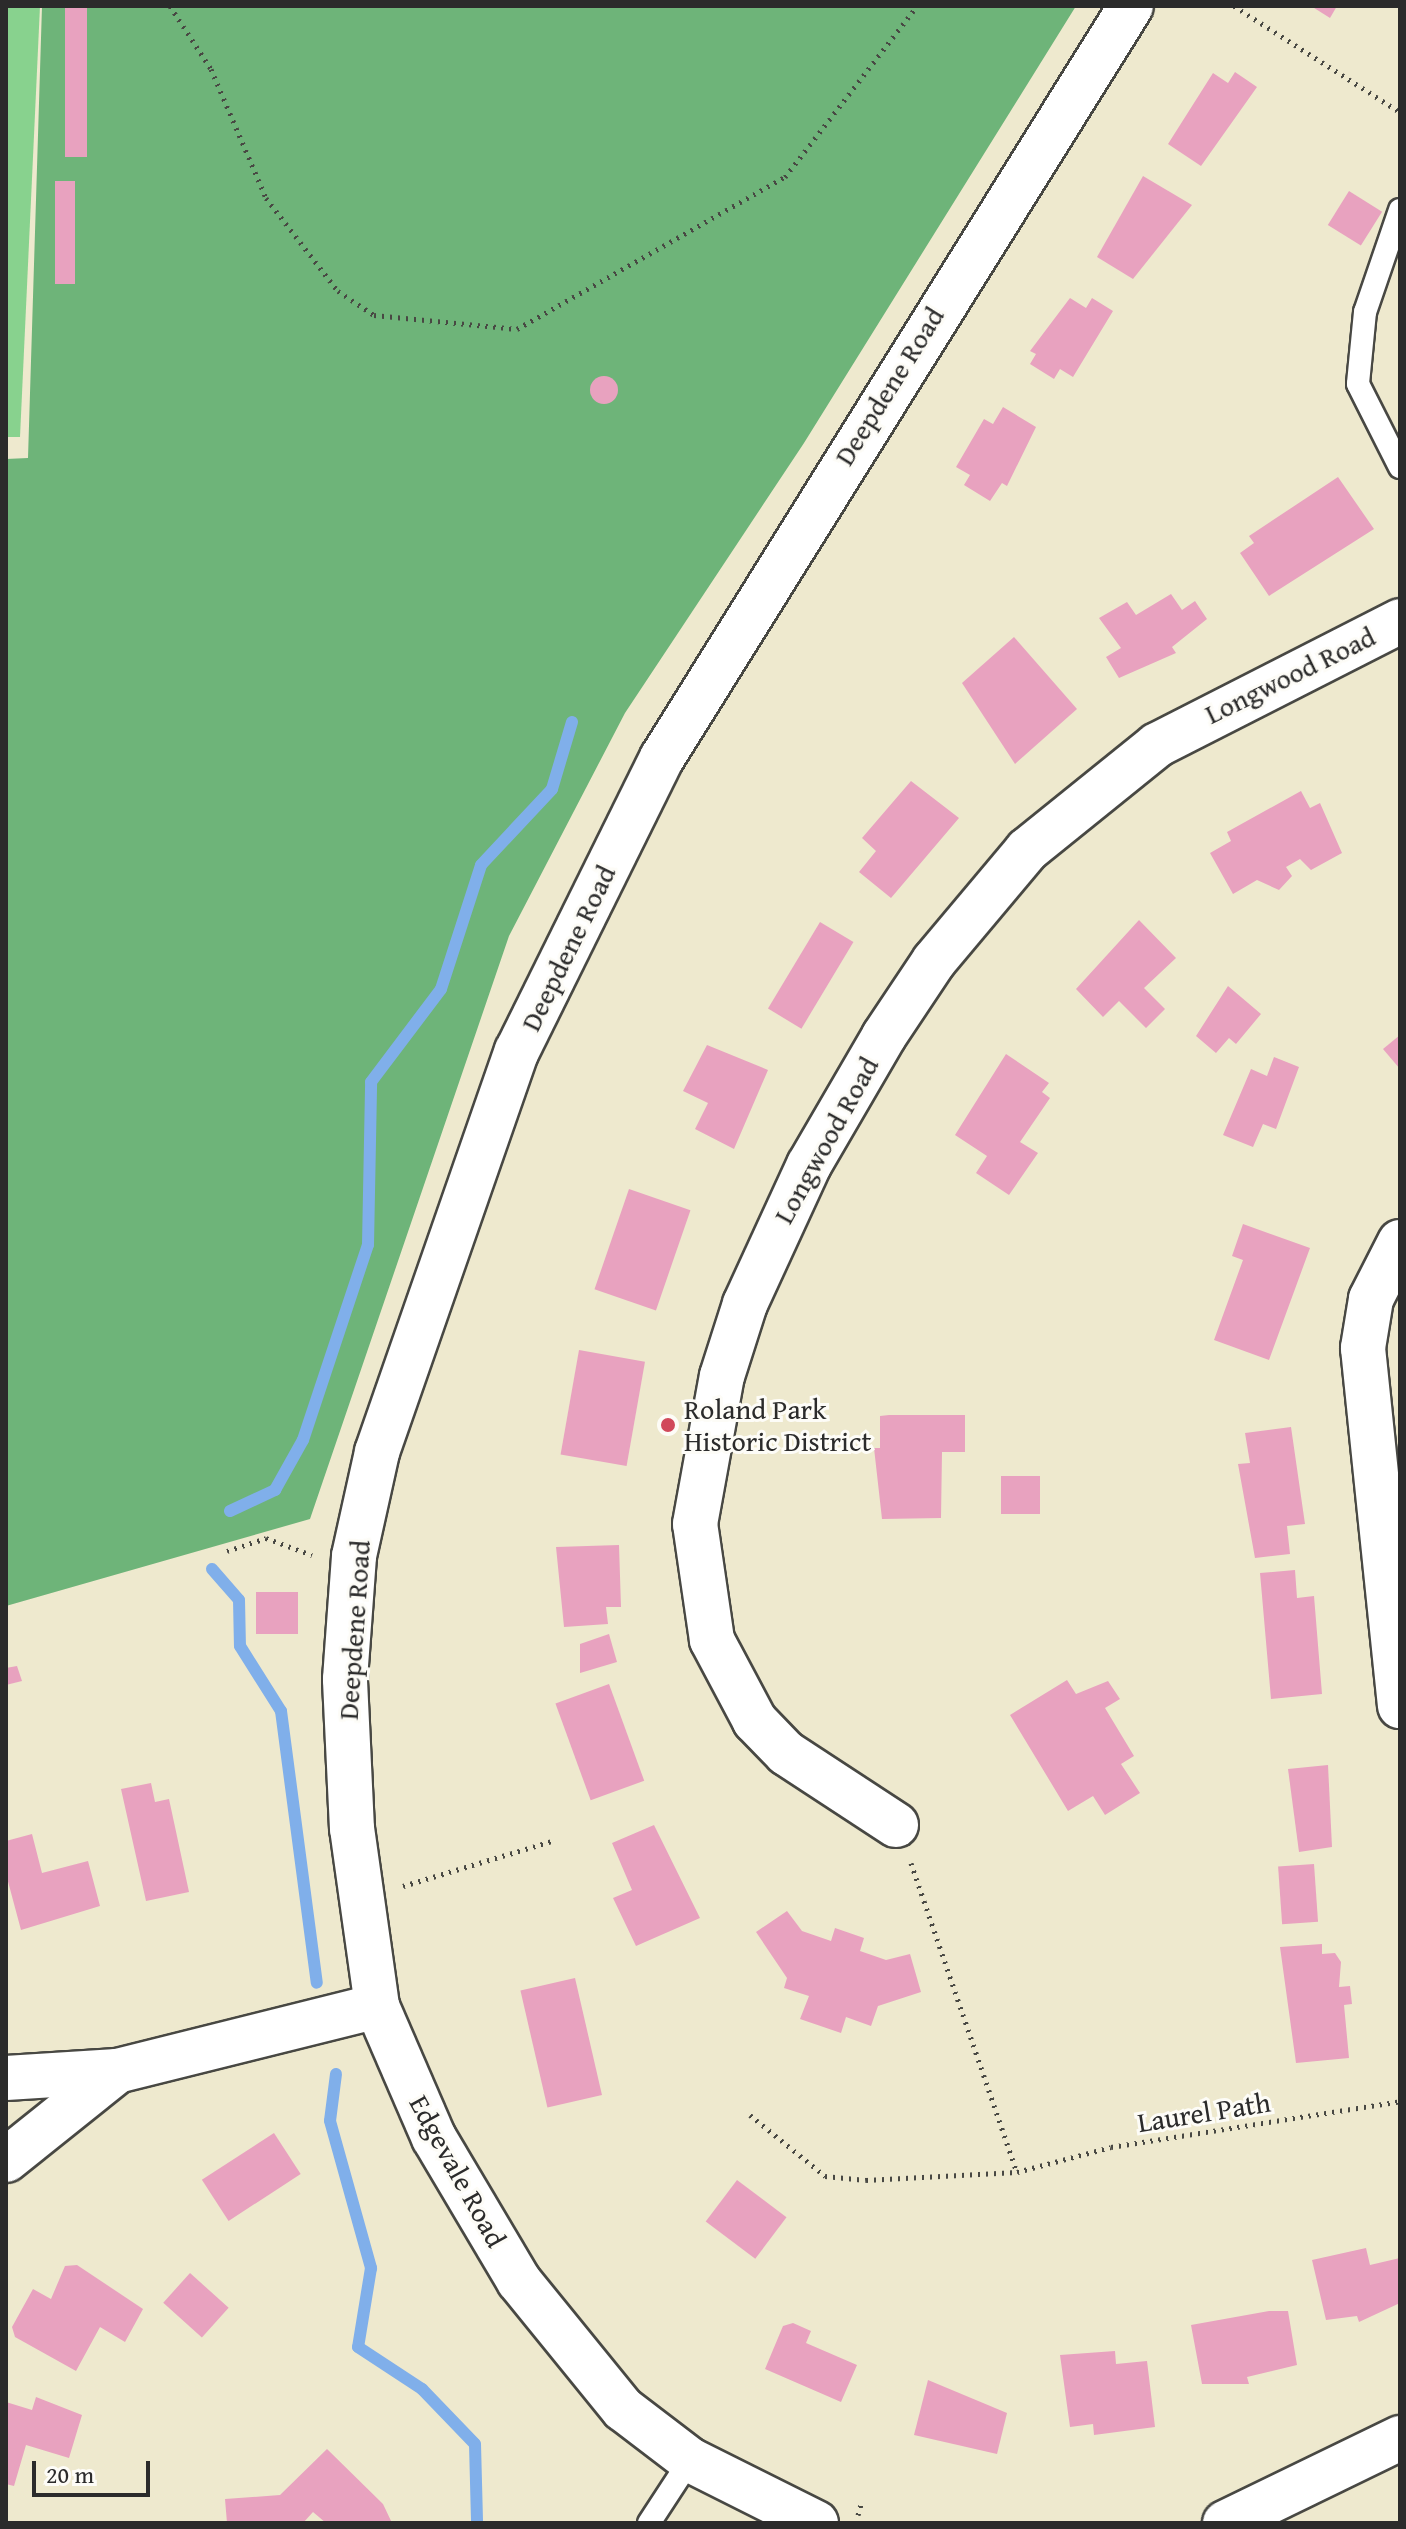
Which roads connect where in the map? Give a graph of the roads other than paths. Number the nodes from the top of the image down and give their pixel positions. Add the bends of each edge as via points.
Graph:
1 (1131, 6) edge
2 (1400, 210) edge
3 (1400, 467) edge
4 (1400, 621) edge
5 (1400, 1242) edge
6 (1400, 1706) edge
7 (896, 1825) road end
8 (377, 2006) junction
9 (117, 2071) junction
10 (6, 2078) edge
11 (6, 2160) edge
12 (1400, 2438) edge
13 (690, 2460) junction
14 (837, 2520) edge
15 (649, 2523) edge
16 (1225, 2523) edge

1 - 8 street, Deepdene Road via 662,758 517,1051 377,1452 354,1556 345,1679
2 - 3 lane via 1365,312 1358,384
4 - 7 street, Longwood Road via 1157,745 1027,850 934,961 884,1036 809,1165 745,1304 722,1376 695,1524 712,1640 755,1721 786,1753
5 - 6 street via 1371,1299 1363,1348
8 - 9 street
8 - 13 street, Edgevale Road via 434,2138 519,2281 623,2409
9 - 10 street
9 - 11 street
12 - 16 street
13 - 14 street, Edgevale Road
13 - 15 lane

